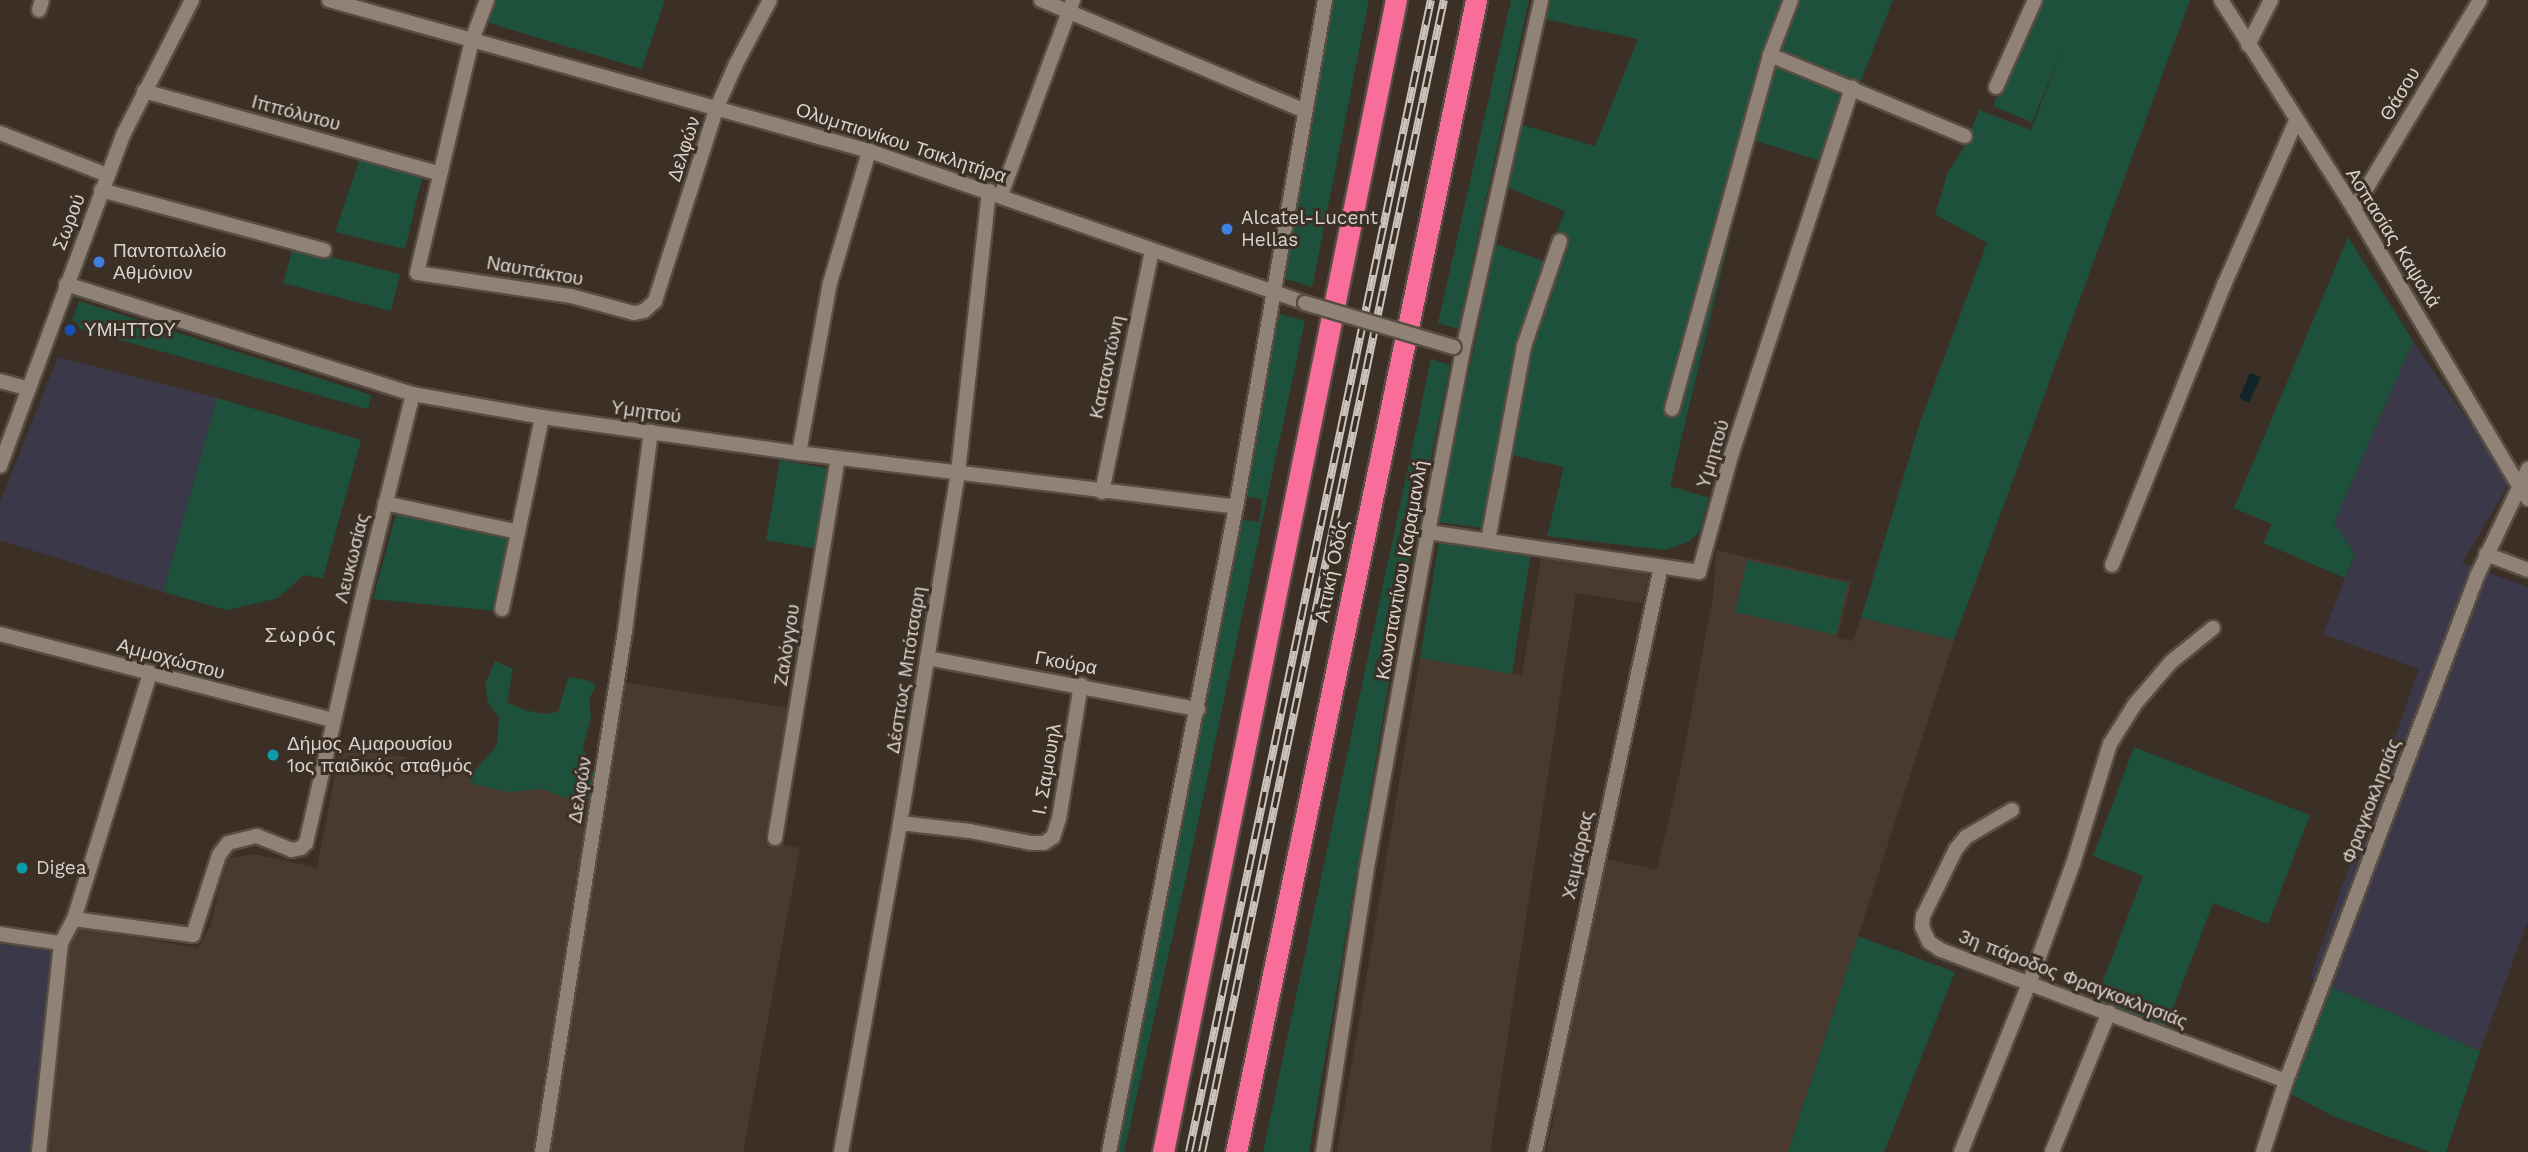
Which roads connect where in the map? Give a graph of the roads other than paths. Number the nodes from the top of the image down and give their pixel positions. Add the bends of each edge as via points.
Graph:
1 (192, 0) edge
2 (329, 0) edge
3 (487, 0) edge
4 (770, 0) edge
5 (1041, 0) edge
6 (1325, 0) edge
7 (1396, 0) edge
8 (1476, 0) edge
9 (1541, 0) edge
10 (1791, 0) edge
11 (2035, 0) edge
12 (2221, 0) edge
13 (2271, 0) edge
14 (2480, 0) edge
15 (1071, 5) edge
16 (472, 40) junction
17 (2248, 45) junction
18 (1770, 55) junction
19 (1996, 87) dead end
20 (1852, 88) junction
21 (144, 91) junction
22 (718, 107) junction
23 (1306, 111) junction
24 (2296, 121) junction
25 (0, 133) edge
26 (1965, 136) dead end
27 (869, 151) junction
28 (438, 173) junction
29 (107, 175) junction
30 (101, 190) junction
31 (995, 193) junction
32 (2354, 209) junction
33 (1560, 242) dead end
34 (324, 250) dead end
35 (1152, 250) junction
36 (66, 284) junction
37 (1274, 293) junction
38 (644, 311) joint
39 (1459, 348) junction
40 (0, 381) edge
41 (27, 388) junction
42 (413, 394) junction
43 (1672, 409) dead end
44 (542, 417) junction
45 (651, 432) junction
46 (799, 453) junction
47 (838, 458) junction
48 (0, 466) edge
49 (2528, 469) edge
50 (958, 472) junction
51 (2519, 485) junction
52 (1102, 492) junction
53 (2528, 499) edge
54 (386, 503) junction
55 (1236, 507) junction
56 (518, 532) junction
57 (1428, 532) junction
58 (1488, 540) junction
59 (2486, 554) junction
60 (2112, 565) dead end
61 (1661, 567) junction
62 (2528, 570) edge
63 (502, 609) dead end
64 (2213, 628) dead end
65 (0, 634) edge
66 (927, 658) junction
67 (149, 673) junction
68 (1081, 685) junction
69 (1198, 709) junction
70 (332, 720) junction
71 (2011, 810) dead end
72 (900, 823) junction
73 (775, 838) dead end
74 (74, 919) junction
75 (0, 934) edge
76 (61, 943) junction
77 (2029, 984) junction
78 (2109, 1012) junction
79 (2286, 1081) junction
80 (39, 1152) edge
81 (542, 1152) edge
82 (841, 1152) edge
83 (1109, 1152) edge
84 (1163, 1152) edge
85 (1236, 1152) edge
86 (1323, 1152) edge
87 (1535, 1152) edge
88 (1961, 1152) edge
89 (2052, 1152) edge
90 (2263, 1152) edge

1 - 21 street, Σωρού
2 - 16 street, Ολυμπιονίκου Τσικλητήρα
3 - 16 street
4 - 22 street, Δελφών
5 - 15 street
6 - 23 street
7 - 84 highway
8 - 85 highway, Αττική Οδός
9 - 39 street, Κωνσταντίνου Καραμανλή
10 - 18 street
11 - 19 street
12 - 17 street, Ασπασίας Καψαλά
13 - 17 street
14 - 32 street, Θάσου
15 - 23 street
15 - 31 street, Δέσπως Μπότσαρη
16 - 22 street, Ολυμπιονίκου Τσικλητήρα
16 - 28 street
17 - 24 street, Ασπασίας Καψαλά
18 - 20 street
18 - 43 street
20 - 26 street
20 - 61 street, Υμηττού via 1731,456 1699,572
21 - 28 street, Ιππόλυτου
21 - 29 street, Σωρού
22 - 27 street, Ολυμπιονίκου Τσικλητήρα
22 - 38 street, Δελφών via 655,301
23 - 37 street
24 - 32 street, Ασπασίας Καψαλά
24 - 60 street
25 - 29 street
27 - 31 street, Ολυμπιονίκου Τσικλητήρα
27 - 46 street via 830,283
28 - 38 street, Ναυπάκτου via 417,273 571,296 634,313
29 - 30 street, Σωρού
30 - 34 street
30 - 36 street, Σωρού
31 - 35 street, Ολυμπιονίκου Τσικλητήρα
31 - 50 street, Δέσπως Μπότσαρη
32 - 51 street, Ασπασίας Καψαλά
33 - 58 street via 1524,346
35 - 37 street, Ολυμπιονίκου Τσικλητήρα
35 - 52 street, Κατσαντώνη
36 - 41 street, Σωρού
36 - 42 street, Υμηττού
37 - 39 street, Ολυμπιονίκου Τσικλητήρα, bridge
37 - 55 street
39 - 57 street, Κωνσταντίνου Καραμανλή
40 - 41 street
41 - 48 street, Σωρού
42 - 44 street, Υμηττού
42 - 54 street, Λευκωσίας
44 - 45 street, Υμηττού
44 - 56 street
45 - 46 street, Υμηττού
45 - 81 street, Δελφών via 625,631
46 - 47 street, Υμηττού
47 - 50 street, Υμηττού
47 - 73 street, Ζαλόγγου
49 - 51 street, Φραγκοκλησιάς
50 - 52 street, Υμηττού
50 - 66 street, Δέσπως Μπότσαρη
51 - 53 street, Ασπασίας Καψαλά
51 - 59 street, Φραγκοκλησιάς
52 - 55 street, Υμηττού
54 - 56 street
54 - 70 street, Λευκωσίας
55 - 69 street
56 - 63 street
57 - 58 street, Υμηττού
57 - 86 street, Κωνσταντίνου Καραμανλή via 1366,873
58 - 61 street, Υμηττού
59 - 62 street
59 - 79 street, Φραγκοκλησιάς
61 - 87 street, Χειμάρρας
64 - 77 street via 2171,662 2109,744 2073,864
65 - 67 street, Αμμοχώστου
66 - 68 street, Γκούρα
66 - 72 street, Δέσπως Μπότσαρη
67 - 70 street, Αμμοχώστου
67 - 74 street
68 - 69 street, Γκούρα
68 - 72 street, Ι. Σαμουηλ via 1053,837 1032,844
69 - 83 street
70 - 74 street, Λευκωσίας via 306,843 292,850 257,836 228,843 219,855 193,935
71 - 77 street, 3η πάροδος Φραγκοκλησιάς via 1960,843 1928,904 1922,927 1934,947
72 - 82 street, Δέσπως Μπότσαρη
74 - 76 street
75 - 76 street
76 - 80 street
77 - 78 street, 3η πάροδος Φραγκοκλησιάς
77 - 88 street
78 - 79 street, 3η πάροδος Φραγκοκλησιάς
78 - 89 street
79 - 90 street, Φραγκοκλησιάς

